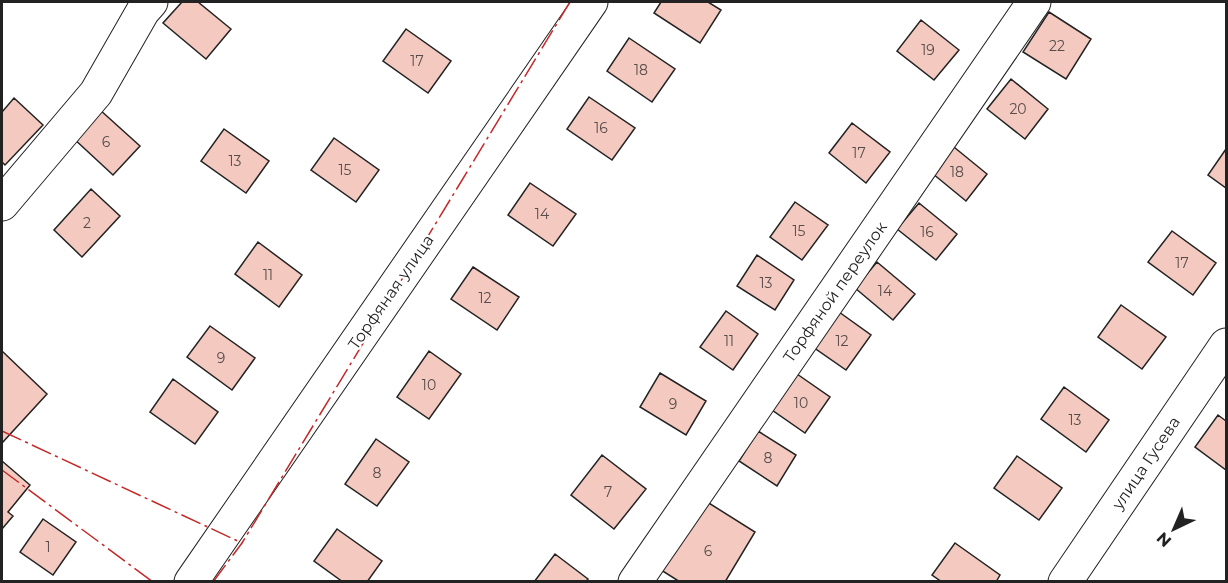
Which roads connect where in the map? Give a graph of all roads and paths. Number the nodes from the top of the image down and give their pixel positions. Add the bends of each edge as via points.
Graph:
1 (591, 2) edge
2 (1034, 2) edge
3 (145, 5) edge
4 (2, 204) edge
5 (1227, 345) edge
6 (191, 582) edge
7 (635, 582) edge
8 (1065, 582) edge

1 - 6 street, Торфяная улица
2 - 7 street, Торфяной переулок
3 - 4 street via 96,93
5 - 8 street, улица Гусева

